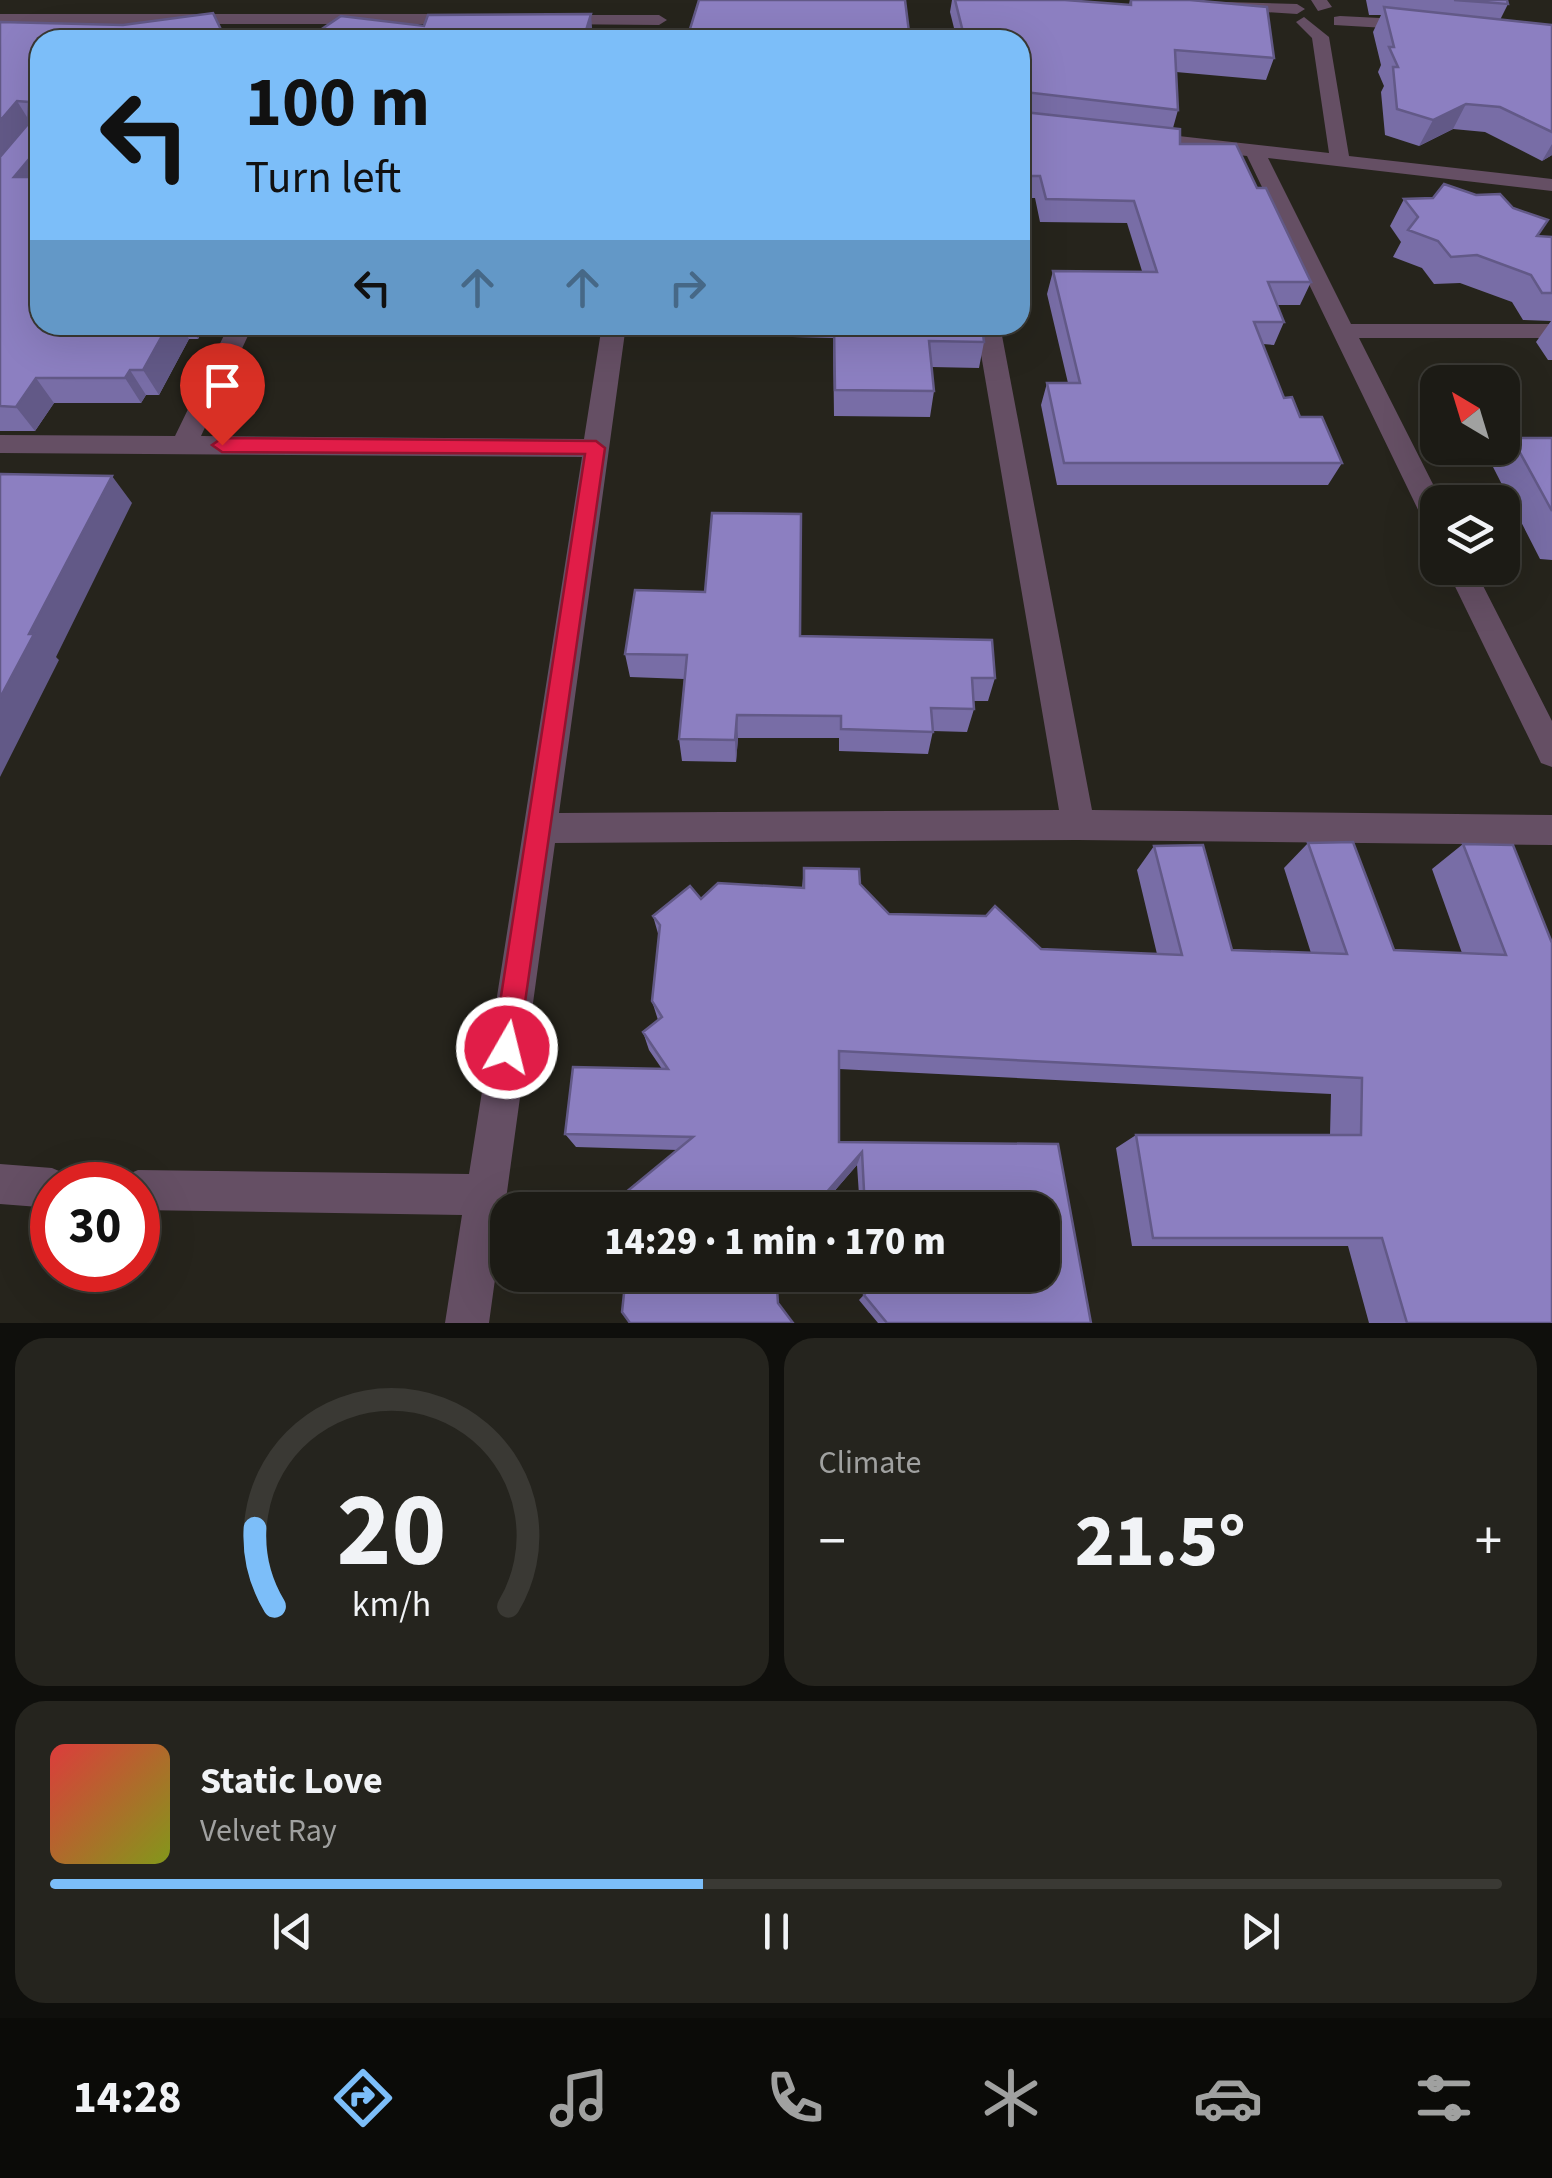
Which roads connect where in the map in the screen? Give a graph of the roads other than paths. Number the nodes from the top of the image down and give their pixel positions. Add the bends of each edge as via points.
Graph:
1 (662, 0) edge
2 (1156, 0) edge
3 (1317, 15) edge
4 (0, 19) edge
5 (130, 19) junction
6 (385, 19) junction
7 (483, 20) edge
8 (542, 20) edge
9 (659, 20) junction
10 (1441, 28) edge
11 (121, 30) edge
12 (380, 30) edge
13 (658, 30) edge
14 (1117, 135) edge
15 (1254, 150) junction
16 (1340, 160) junction
17 (1552, 185) edge
18 (1552, 331) edge
19 (1344, 332) junction
20 (236, 335) edge
21 (613, 335) edge
22 (990, 335) edge
23 (0, 444) edge
24 (184, 445) junction
25 (596, 448) junction
26 (1420, 486) edge
27 (1468, 585) edge
28 (1552, 753) edge
29 (1078, 824) junction
30 (540, 828) junction
31 (1552, 830) edge
32 (160, 1190) edge
33 (486, 1196) junction
34 (467, 1323) edge

1 - 9 street
2 - 3 street
3 - 10 street
3 - 16 street
4 - 5 street
5 - 6 street
5 - 11 street
6 - 7 street
6 - 12 street
8 - 9 street
9 - 13 street
14 - 15 street
15 - 16 street
15 - 19 street
16 - 17 street
18 - 19 street
19 - 26 street
20 - 24 street
21 - 25 street
22 - 29 street
23 - 24 street
24 - 25 street
25 - 30 street
27 - 28 street
29 - 30 street
29 - 31 street
30 - 33 street
32 - 33 street
33 - 34 street

